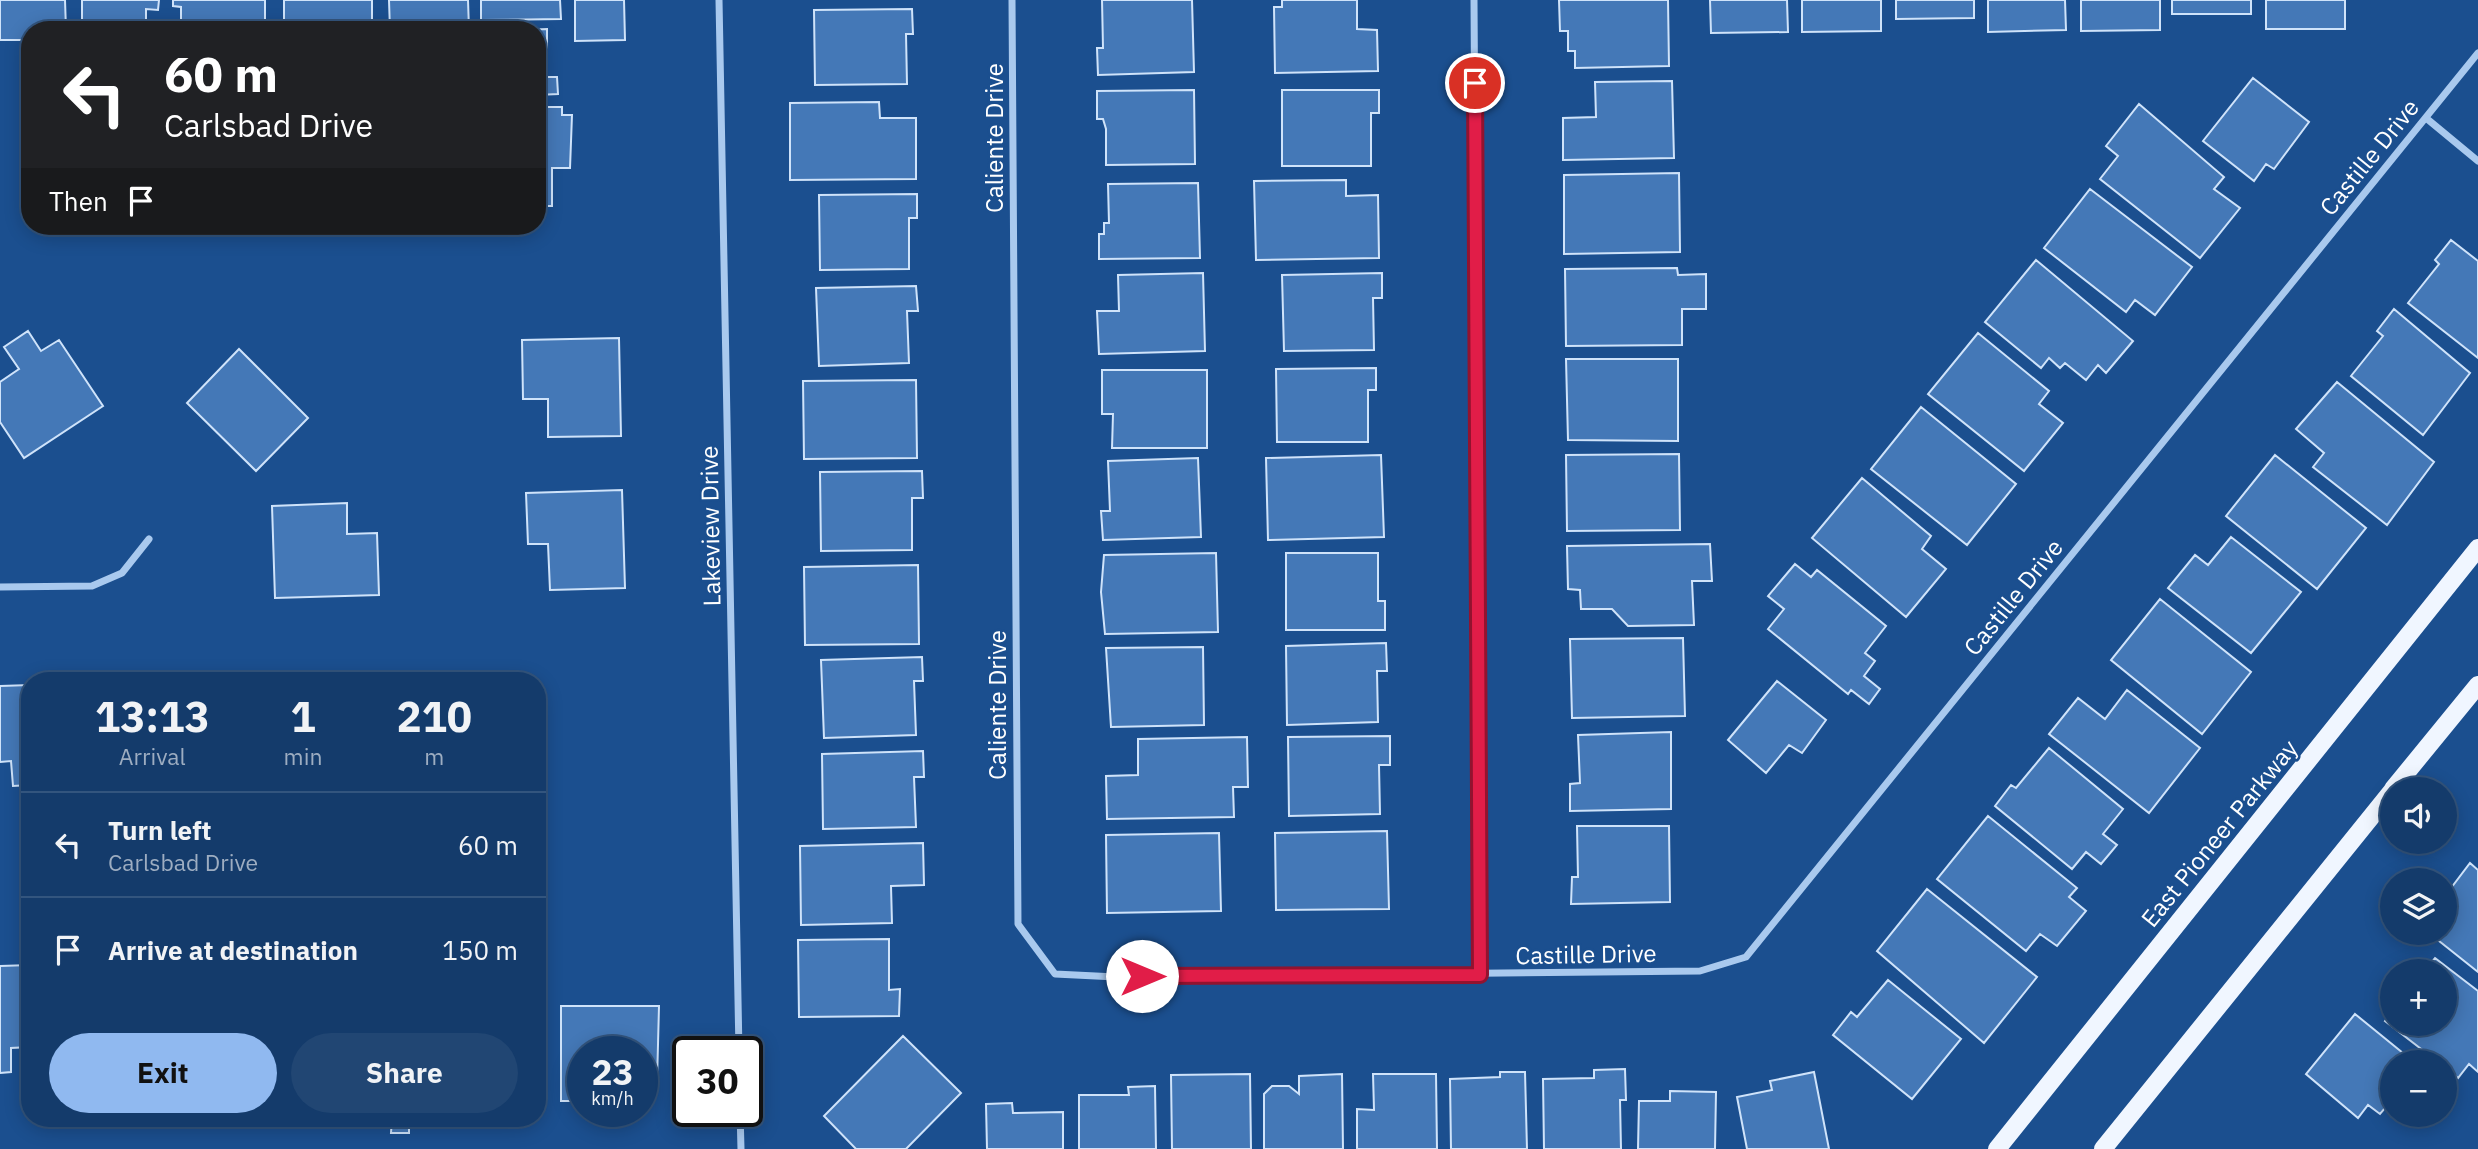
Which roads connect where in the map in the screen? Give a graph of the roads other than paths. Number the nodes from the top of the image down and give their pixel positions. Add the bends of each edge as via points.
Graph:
1 (719, 0) edge
2 (1012, 0) edge
3 (1474, 0) edge
4 (2478, 53) edge
5 (2426, 118) junction
6 (2478, 162) edge
7 (149, 539) dead end
8 (2478, 548) edge
9 (0, 587) edge
10 (2478, 684) edge
11 (2403, 777) edge
12 (2380, 806) edge
13 (1480, 975) junction
14 (739, 1036) edge
15 (740, 1127) edge
16 (741, 1149) edge
17 (1997, 1149) edge
18 (2103, 1149) edge

1 - 14 street, Lakeview Drive
2 - 13 street, Caliente Drive via 1018,924 1055,974
3 - 13 street
4 - 5 street, Castille Drive
5 - 6 street
5 - 13 street, Castille Drive via 1746,957 1700,971
7 - 9 street via 122,573 92,586
8 - 17 main road, East Pioneer Parkway
10 - 11 main road
12 - 18 main road
15 - 16 street

